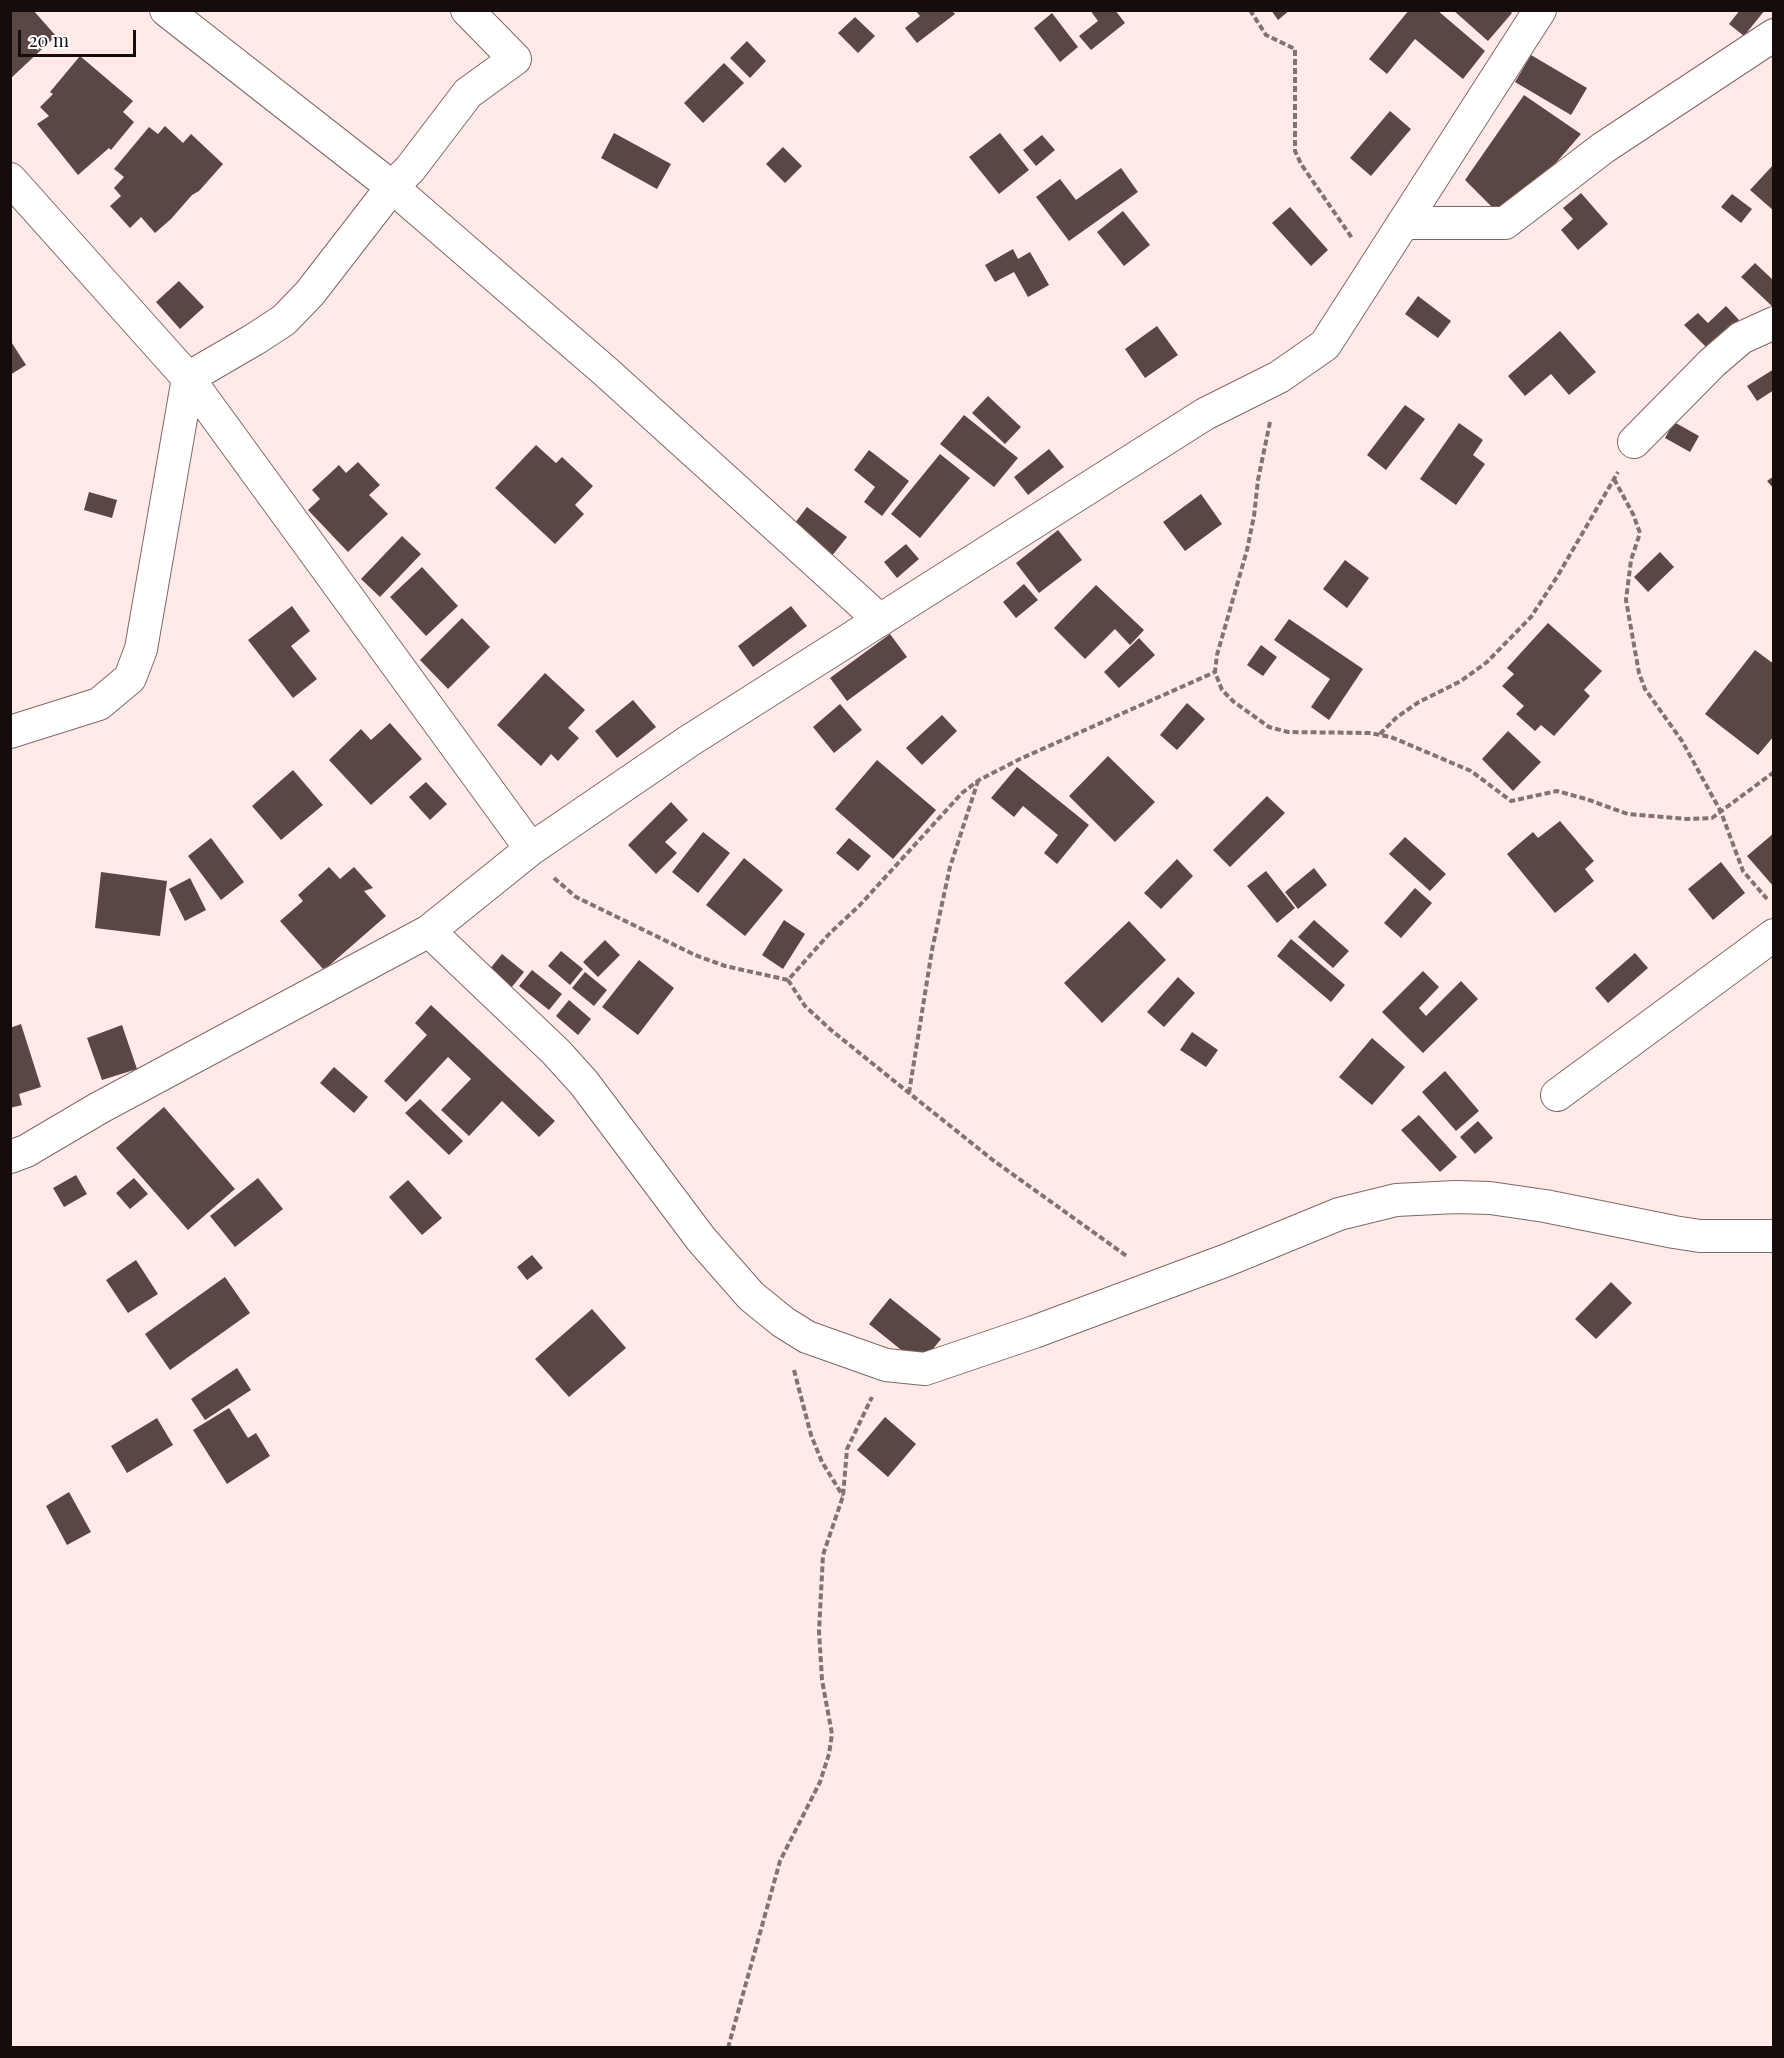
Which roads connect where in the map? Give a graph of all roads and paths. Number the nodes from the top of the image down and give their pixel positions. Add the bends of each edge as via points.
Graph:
1 (166, 10) edge
2 (468, 10) edge
3 (1250, 10) edge
4 (1540, 10) edge
5 (1773, 35) edge
6 (393, 187) junction
7 (17, 198) edge
8 (1403, 223) junction
9 (1374, 271) junction
10 (1773, 323) edge
11 (1279, 377) junction
12 (188, 378) junction
13 (1634, 442) joint
14 (1614, 479) junction
15 (880, 620) junction
16 (1215, 672) junction
17 (10, 732) edge
18 (1380, 734) junction
19 (1773, 772) edge
20 (979, 780) junction
21 (1720, 812) junction
22 (531, 849) junction
23 (1773, 907) edge
24 (429, 931) junction
25 (1773, 935) edge
26 (788, 980) junction
27 (909, 1093) junction
28 (1557, 1095) dead end
29 (10, 1157) edge
30 (1773, 1236) edge
31 (1165, 1283) junction
32 (783, 1322) junction
33 (891, 1365) junction
34 (843, 1496) junction
35 (729, 2048) edge

1 - 6 street
2 - 6 street via 515,59 468,93
3 - 9 path via 1266,35 1295,49 1295,152
4 - 8 street
5 - 8 street via 1604,148 1505,223
6 - 12 street via 284,320
6 - 15 street via 605,371
7 - 12 street
8 - 9 street
9 - 11 street via 1325,345
10 - 13 street via 1741,338
11 - 15 street via 1205,414
11 - 16 path via 1247,550
12 - 17 street via 141,649 130,678 99,704
12 - 22 street
13 - 14 path
14 - 18 path via 1531,617 1486,662 1461,681 1419,702
14 - 21 path via 1640,533 1631,560 1626,600 1639,673
15 - 22 street via 688,741
16 - 18 path via 1222,690 1269,727 1288,732
16 - 20 path
18 - 21 path via 1471,771 1511,801 1557,791 1628,814 1687,819 1712,818
19 - 21 path
20 - 26 path via 962,793
20 - 27 path via 950,867
21 - 23 path via 1743,871
22 - 24 street
22 - 26 path via 559,884 576,897 695,956
24 - 29 street
24 - 32 street via 556,1052 584,1083 701,1239 751,1296
25 - 28 street
26 - 27 path via 812,1012
27 - 31 path via 994,1161
30 - 31 street via 1683,1233 1490,1198 1396,1200 1339,1214
31 - 33 street via 924,1369
32 - 33 street via 807,1336
32 - 34 path via 811,1435
33 - 34 path via 847,1449
34 - 35 path via 823,1554 820,1580 822,1680 832,1734 829,1754 820,1782 780,1860

